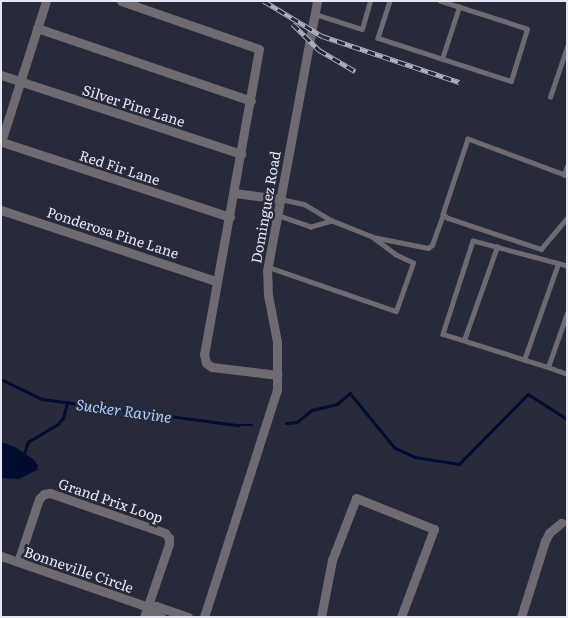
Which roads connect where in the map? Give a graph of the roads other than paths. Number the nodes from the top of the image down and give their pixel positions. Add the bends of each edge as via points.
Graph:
1 (46, 1) edge
2 (120, 1) edge
3 (317, 1) edge
4 (370, 1) edge
5 (390, 1) edge
6 (440, 1) edge
7 (459, 7) junction
8 (315, 14) junction
9 (38, 28) junction
10 (567, 47) edge
11 (442, 58) junction
12 (1, 75) edge
13 (19, 81) junction
14 (550, 97) dead end
15 (250, 101) junction
16 (1, 142) edge
17 (242, 154) junction
18 (567, 166) edge
19 (565, 175) edge
20 (234, 193) junction
21 (280, 199) junction
22 (1, 210) edge
23 (443, 214) junction
24 (277, 215) junction
25 (230, 217) junction
26 (567, 218) edge
27 (332, 221) junction
28 (372, 237) junction
29 (497, 247) junction
30 (558, 264) junction
31 (567, 266) edge
32 (268, 267) junction
33 (216, 281) junction
34 (567, 313) edge
35 (464, 340) junction
36 (524, 360) junction
37 (548, 367) junction
38 (567, 374) edge
39 (278, 376) junction
40 (561, 522) dead end
41 (1, 556) edge
42 (18, 562) junction
43 (148, 607) junction
44 (144, 617) edge
45 (161, 617) edge
46 (188, 617) edge
47 (204, 617) edge
48 (320, 617) edge
49 (402, 617) edge
50 (520, 617) edge

1 - 9 street
2 - 15 street via 259,49
3 - 8 street, Dominguez Road
4 - 8 lane via 362,28
5 - 11 lane via 378,38
6 - 7 lane
7 - 11 lane
7 - 11 lane via 527,29 514,72 511,80
8 - 21 street, Dominguez Road
9 - 13 street
9 - 15 street
10 - 14 lane
12 - 13 street, Silver Pine Lane
13 - 16 street
13 - 17 street, Silver Pine Lane
15 - 17 street
16 - 25 street, Red Fir Lane
17 - 20 street
18 - 19 lane
19 - 23 lane via 468,139
20 - 21 street
20 - 25 street
21 - 24 street, Dominguez Road
21 - 27 lane via 304,204
22 - 33 street, Ponderosa Pine Lane
23 - 26 lane via 541,249
23 - 28 lane via 428,248
24 - 27 lane via 312,227
24 - 32 street, Dominguez Road
25 - 33 street
27 - 28 lane
28 - 32 lane via 413,263 396,311
29 - 30 lane
29 - 35 lane
29 - 35 lane via 473,241 443,334
30 - 31 lane
30 - 36 lane
32 - 39 street, Dominguez Road via 268,295 277,342
33 - 39 street via 204,354 206,363 212,367
34 - 37 lane
35 - 36 lane
36 - 37 lane
37 - 38 lane
39 - 47 street, Dominguez Road via 273,406
40 - 50 street via 545,541
41 - 42 street, Bonneville Circle
42 - 43 street, Bonneville Circle
42 - 43 street, Grand Prix Loop via 39,499 50,493 165,533 170,544
43 - 44 street
43 - 45 street, Bonneville Circle
43 - 46 street, Bonneville Circle via 156,606
48 - 49 street via 332,560 356,498 434,529

